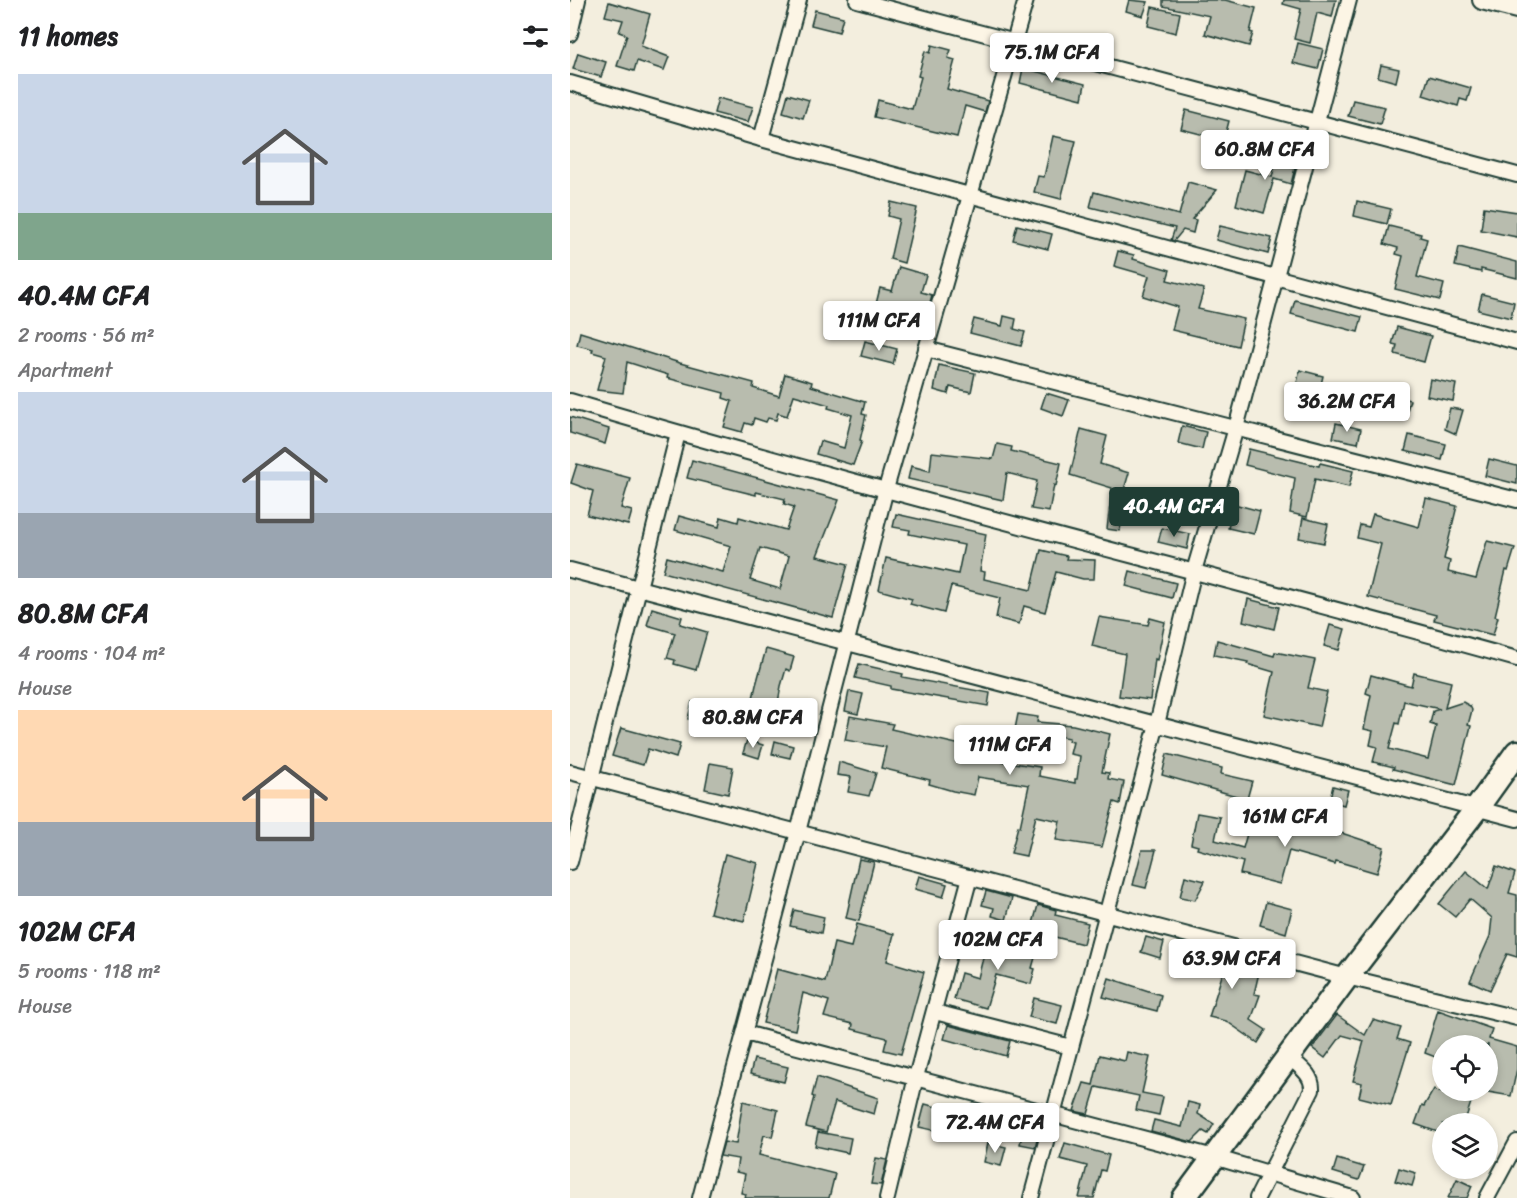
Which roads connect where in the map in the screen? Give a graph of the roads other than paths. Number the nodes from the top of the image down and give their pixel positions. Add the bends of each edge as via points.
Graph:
1 (578, 0) edge
2 (799, 0) edge
3 (857, 0) edge
4 (1026, 0) edge
5 (1349, 0) edge
6 (1482, 0) edge
7 (1512, 5) edge
8 (570, 34) edge
9 (1014, 42) junction
10 (570, 83) edge
11 (1317, 122) junction
12 (761, 139) junction
13 (1517, 175) edge
14 (970, 195) junction
15 (1276, 277) junction
16 (1517, 342) edge
17 (926, 349) junction
18 (570, 401) edge
19 (1236, 428) junction
20 (678, 433) junction
21 (886, 489) junction
22 (1517, 501) edge
23 (570, 570) edge
24 (1194, 571) junction
25 (639, 588) junction
26 (848, 642) junction
27 (1516, 656) edge
28 (1157, 724) junction
29 (1517, 752) edge
30 (570, 772) edge
31 (591, 778) junction
32 (1477, 808) junction
33 (1517, 819) edge
34 (798, 832) junction
35 (570, 862) edge
36 (970, 877) junction
37 (1107, 913) junction
38 (1347, 977) junction
39 (934, 1012) junction
40 (1517, 1018) edge
41 (745, 1033) junction
42 (1071, 1047) junction
43 (1289, 1057) junction
44 (916, 1077) junction
45 (1054, 1115) junction
46 (1517, 1142) edge
47 (1214, 1157) junction
48 (1270, 1173) junction
49 (700, 1198) edge
50 (887, 1198) edge
51 (1031, 1198) edge
52 (1184, 1198) edge
53 (1257, 1198) edge
54 (1353, 1198) edge
55 (1487, 1198) edge

1 - 8 street
2 - 12 street
3 - 9 street
4 - 9 street
5 - 11 street
6 - 7 street
9 - 11 street
9 - 14 street
10 - 12 street
11 - 13 street
11 - 15 street
12 - 14 street
14 - 15 street
14 - 17 street
15 - 16 street
15 - 19 street
17 - 19 street
17 - 21 street
18 - 20 street
19 - 22 street
19 - 24 street
20 - 21 street
20 - 25 street
21 - 24 street
21 - 26 street
23 - 25 street
24 - 27 street
24 - 28 street
25 - 26 street
25 - 31 street
26 - 28 street
26 - 34 street
28 - 32 street
28 - 37 street
29 - 32 main road
30 - 31 street
31 - 34 street
31 - 35 street
32 - 33 street
32 - 38 main road
34 - 36 street
34 - 41 street
36 - 37 street
36 - 39 street
37 - 38 street
37 - 42 street
38 - 40 street
38 - 43 main road
39 - 42 street
39 - 44 street
41 - 44 street
41 - 49 street
42 - 45 street
43 - 47 main road
43 - 48 street via 1309,1076 1312,1090
44 - 45 street
44 - 50 street
45 - 47 street
45 - 51 street
46 - 55 street
47 - 48 street
47 - 52 main road
48 - 53 street
48 - 54 street

